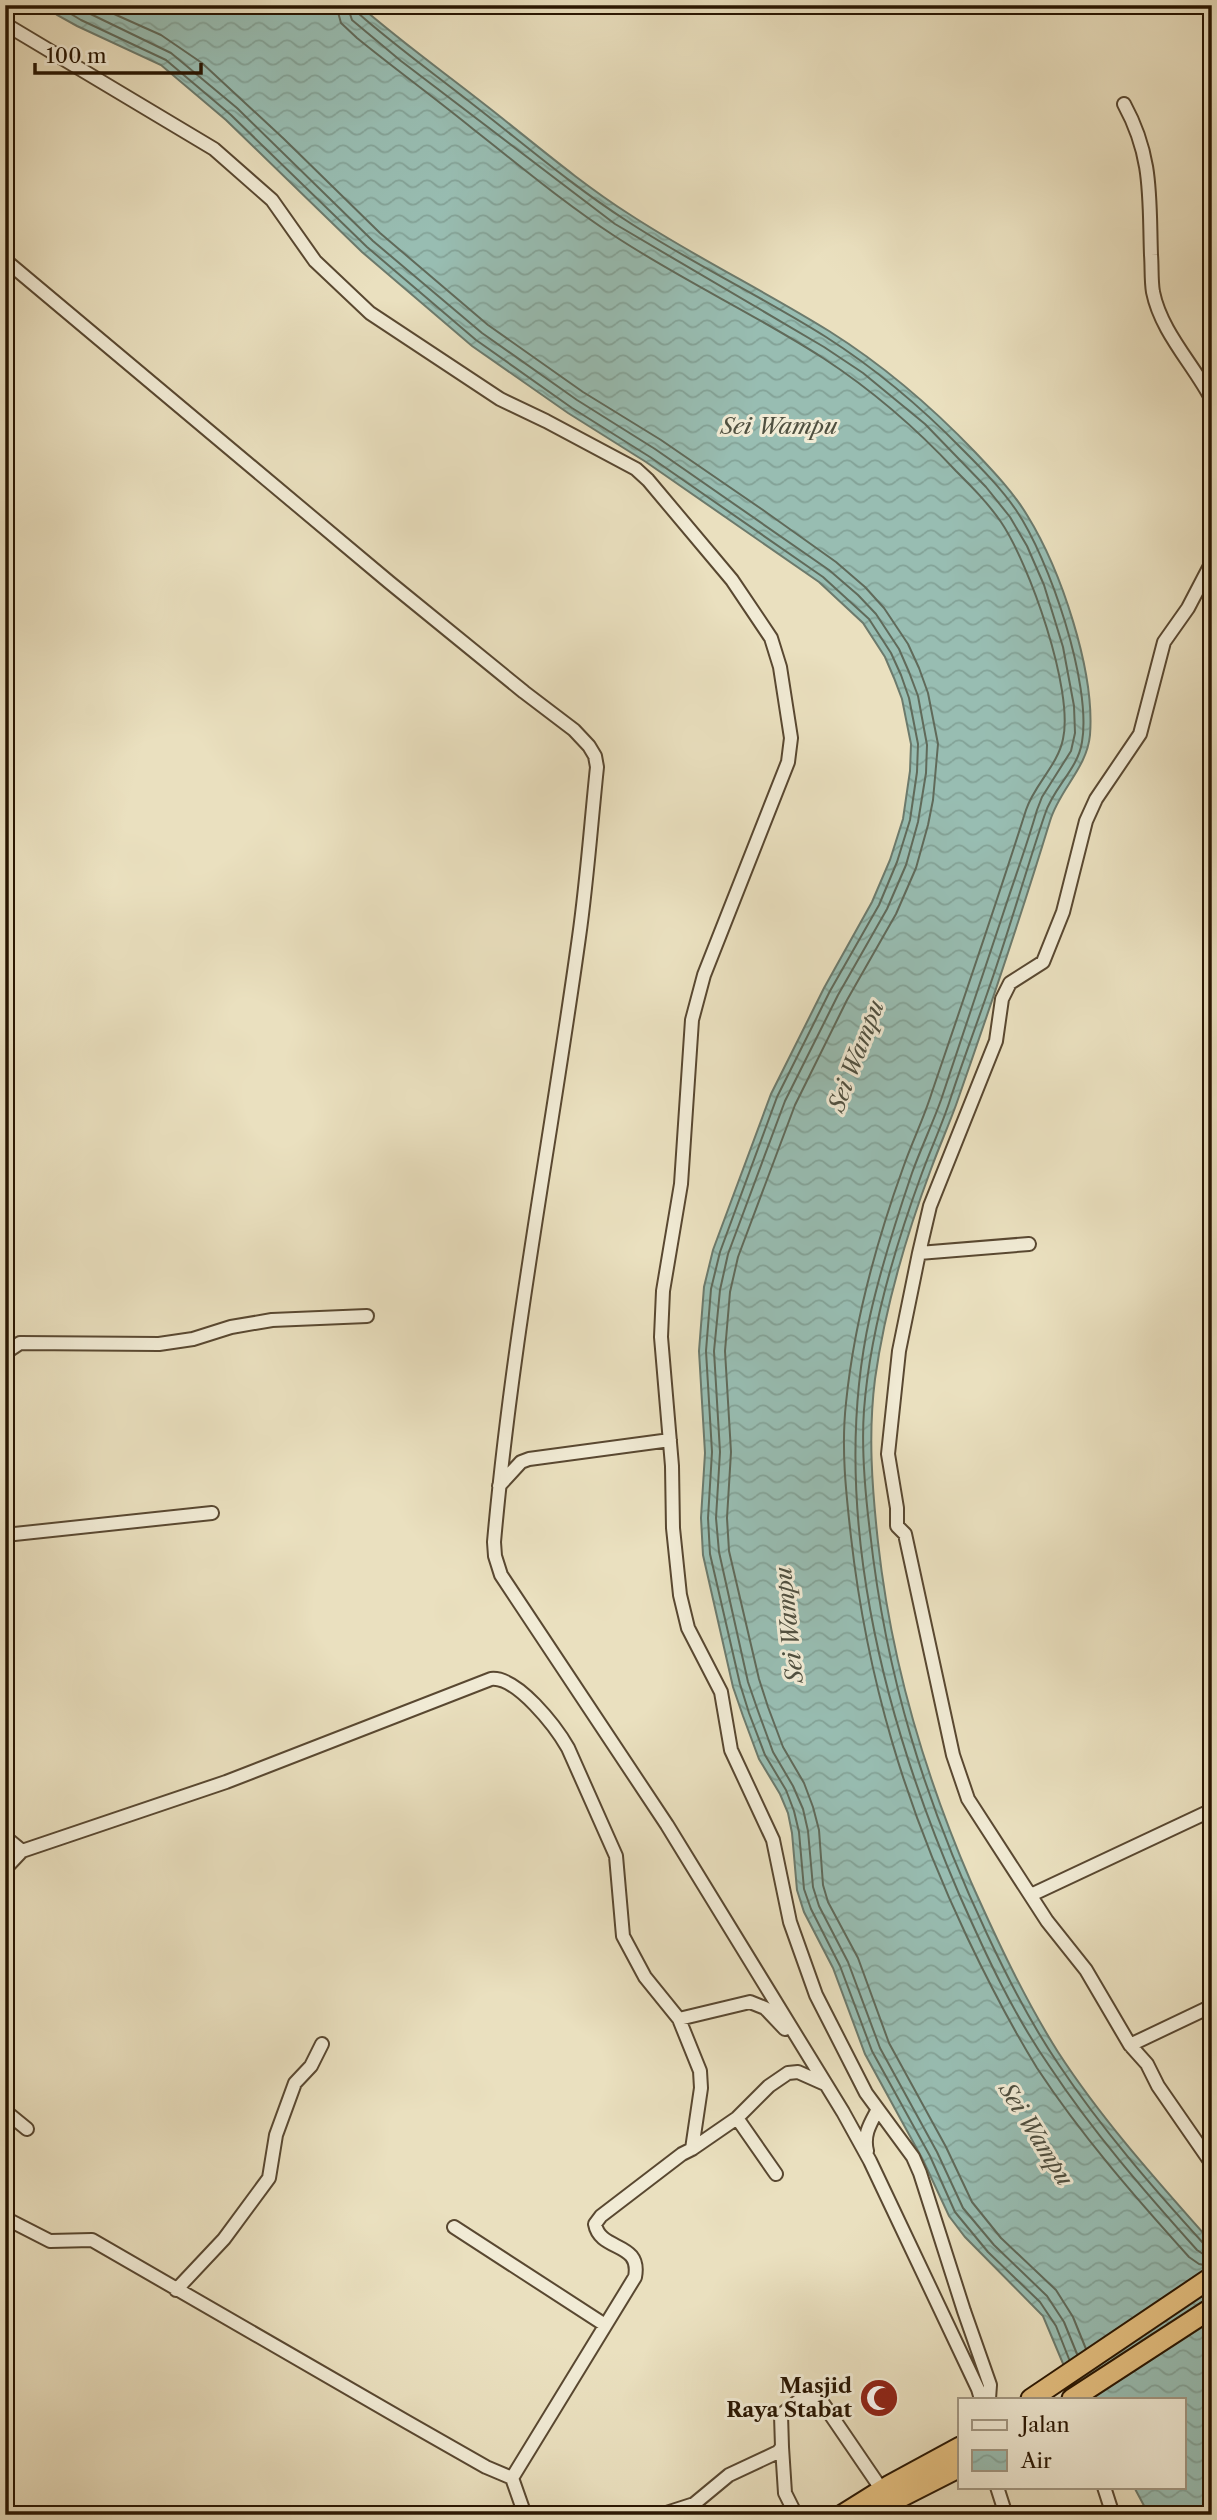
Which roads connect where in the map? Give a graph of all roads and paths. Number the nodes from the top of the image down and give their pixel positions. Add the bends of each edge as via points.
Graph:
1 (5, 23) edge
2 (1124, 104) dead end
3 (5, 260) edge
4 (1212, 400) edge
5 (1211, 565) edge
6 (1029, 1244) dead end
7 (919, 1253) junction
8 (367, 1316) dead end
9 (5, 1353) edge
10 (670, 1440) junction
11 (499, 1486) junction
12 (212, 1514) dead end
13 (5, 1535) edge
14 (1212, 1810) edge
15 (5, 1836) edge
16 (22, 1851) junction
17 (5, 1868) edge
18 (1031, 1895) junction
19 (1212, 2006) edge
20 (679, 2019) junction
21 (798, 2041) junction
22 (322, 2044) dead end
23 (1130, 2045) junction
24 (825, 2084) junction
25 (5, 2111) edge
26 (877, 2111) junction
27 (737, 2118) junction
28 (27, 2129) dead end
29 (692, 2149) junction
30 (870, 2161) junction
31 (1212, 2164) edge
32 (776, 2174) dead end
33 (5, 2218) edge
34 (454, 2227) dead end
35 (1212, 2277) edge
36 (176, 2290) junction
37 (1212, 2308) edge
38 (605, 2325) junction
39 (981, 2398) edge
40 (989, 2398) edge
41 (1032, 2398) edge
42 (1074, 2398) edge
43 (782, 2447) junction
44 (958, 2448) edge
45 (958, 2468) edge
46 (512, 2478) junction
47 (998, 2488) edge
48 (1104, 2488) edge
49 (876, 2506) edge
50 (525, 2515) edge
51 (660, 2515) edge
52 (796, 2515) edge
53 (842, 2515) edge
54 (1006, 2515) edge
55 (1113, 2515) edge

1 - 10 street via 214,149 272,200 315,261 370,313 500,400 636,469 732,580 771,638 782,676 791,750 704,975 692,1020 681,1184 663,1290 661,1337
2 - 4 street via 1140,139 1150,186 1153,293 1163,319
3 - 11 street via 573,730 595,756 580,935 539,1189
5 - 7 street via 1164,642 1140,734 1086,821 1063,912 1044,962 1010,983 1002,999 996,1041 930,1206
6 - 7 street
7 - 18 street via 899,1351 888,1454 897,1526 905,1534 968,1799
8 - 9 street via 272,1320 159,1344 20,1343
10 - 11 street via 529,1459
10 - 26 street via 673,1528 688,1628 720,1692 731,1750 774,1840 790,1922 816,1996
11 - 21 street via 494,1542 501,1575 674,1836
12 - 13 street
14 - 18 street
15 - 16 street
16 - 17 street
16 - 20 street via 226,1782 457,1690 491,1679 504,1680 529,1699 568,1748 616,1856 623,1936 645,1977
18 - 23 street via 1086,1970
19 - 23 street
20 - 21 street via 750,2002 765,2008
20 - 29 street via 702,2079
21 - 24 street
22 - 36 street via 295,2083 276,2136 269,2178 223,2239
23 - 31 street
24 - 27 street via 798,2072 788,2073
24 - 30 street
25 - 28 street
26 - 30 street via 865,2144
26 - 40 street via 909,2151 920,2174 990,2385
27 - 29 street
27 - 32 street
29 - 38 street via 595,2224 608,2242 631,2254 637,2264 635,2277
30 - 39 street
33 - 36 street via 50,2241 92,2240
34 - 38 street
35 - 41 highway
36 - 46 street
37 - 42 highway
38 - 46 street
43 - 49 street via 781,2415 801,2399 822,2402
43 - 51 street via 729,2475 694,2504
43 - 52 street via 785,2493
44 - 49 highway
45 - 49 highway
46 - 50 street
47 - 54 street
48 - 55 street
49 - 53 highway

